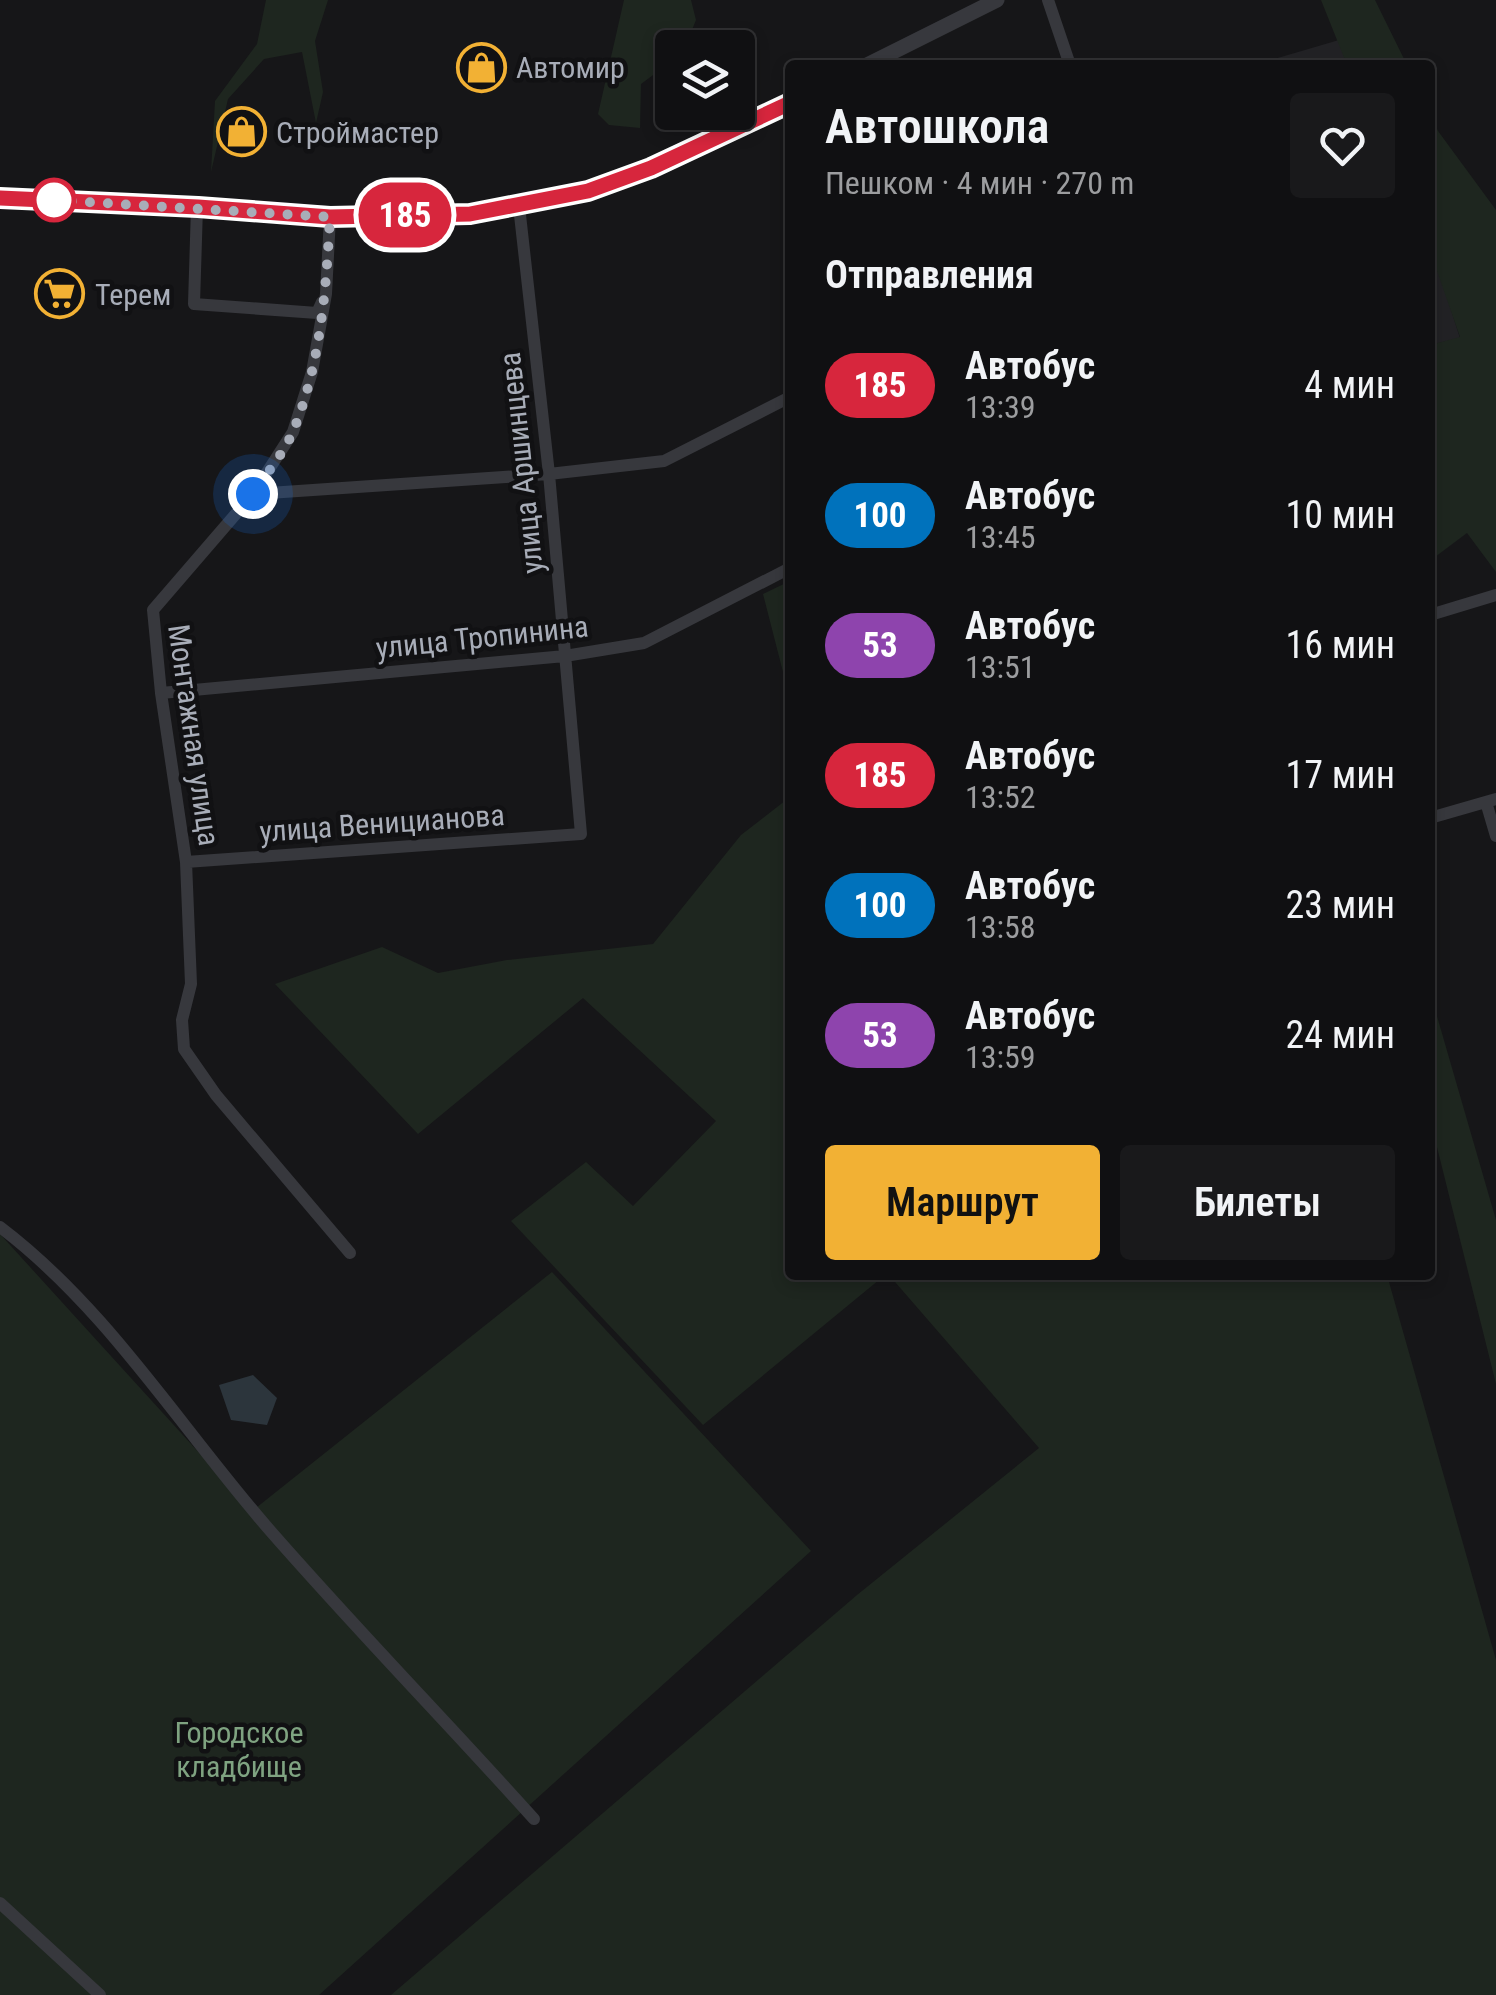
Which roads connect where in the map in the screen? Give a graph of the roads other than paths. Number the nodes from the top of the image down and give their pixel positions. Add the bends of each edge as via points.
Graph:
1 (997, 0) edge
2 (1048, 0) edge
3 (877, 60) edge
4 (1068, 60) edge
5 (785, 108) edge
6 (0, 198) edge
7 (519, 206) junction
8 (198, 207) junction
9 (330, 217) junction
10 (326, 294) junction
11 (785, 400) edge
12 (549, 474) junction
13 (253, 494) junction
14 (785, 571) edge
15 (1496, 595) edge
16 (1435, 613) edge
17 (565, 656) junction
18 (160, 693) junction
19 (1491, 800) edge
20 (1435, 817) edge
21 (581, 834) joint
22 (1496, 836) edge
23 (186, 862) junction
24 (0, 1227) edge
25 (350, 1254) dead end
26 (534, 1819) dead end
27 (0, 1902) edge
28 (100, 1995) edge

1 - 3 street
2 - 4 street
5 - 7 street via 651,168
6 - 8 street
7 - 9 street via 470,214
7 - 12 street, улица Аршинцева
8 - 9 street
8 - 10 street via 194,304 317,313
9 - 10 street, Монтажная улица
10 - 13 street, Монтажная улица via 293,432
11 - 12 street via 664,461
12 - 13 street
12 - 17 street, улица Аршинцева
13 - 18 street, Монтажная улица via 152,610
14 - 17 street, улица Тропинина via 644,643
15 - 16 street
17 - 18 street, улица Тропинина
17 - 21 street, улица Аршинцева
18 - 23 street, Монтажная улица
19 - 20 street
19 - 22 street
21 - 23 street, улица Веницианова
23 - 25 street, Монтажная улица via 191,984 182,1020 184,1048
24 - 26 street via 94,1315 266,1527
27 - 28 street

